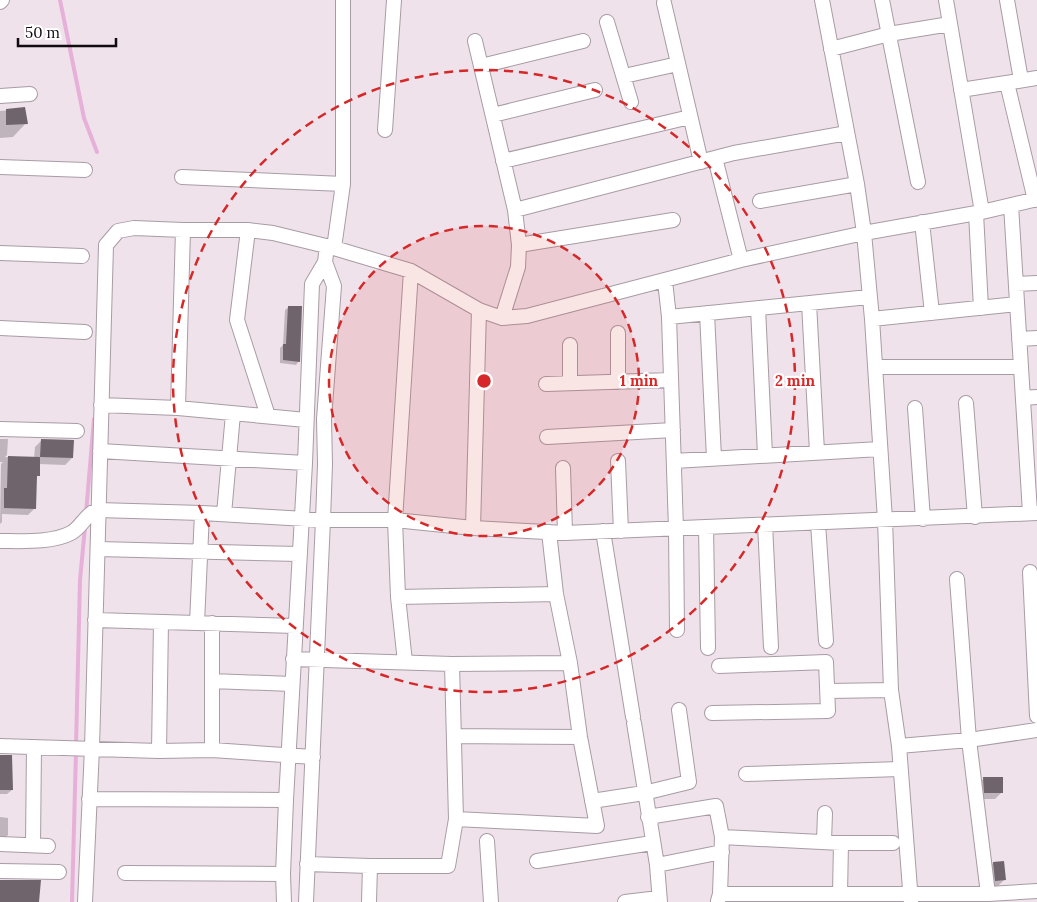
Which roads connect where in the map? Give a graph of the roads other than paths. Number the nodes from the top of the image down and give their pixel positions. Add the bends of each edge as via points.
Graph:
1 (343, 0) edge
2 (394, 0) edge
3 (822, 0) edge
4 (882, 0) edge
5 (946, 0) edge
6 (1007, 0) edge
7 (664, 3) dead end
8 (607, 22) dead end
9 (950, 24) junction
10 (889, 34) junction
11 (475, 41) dead end
12 (583, 41) dead end
13 (831, 49) junction
14 (678, 64) junction
15 (481, 66) junction
16 (624, 76) junction
17 (1037, 78) edge
18 (1014, 81) junction
19 (595, 90) dead end
20 (961, 90) junction
21 (30, 94) dead end
22 (0, 96) edge
23 (631, 102) dead end
24 (493, 115) junction
25 (690, 117) junction
26 (386, 130) dead end
27 (847, 133) junction
28 (715, 158) junction
29 (504, 160) junction
30 (701, 162) junction
31 (0, 167) edge
32 (85, 170) dead end
33 (182, 177) dead end
34 (918, 182) dead end
35 (343, 184) junction
36 (857, 184) junction
37 (1036, 200) edge
38 (760, 201) dead end
39 (1011, 205) junction
40 (515, 210) junction
41 (979, 213) junction
42 (673, 220) dead end
43 (922, 222) junction
44 (183, 230) junction
45 (248, 230) junction
46 (864, 233) junction
47 (519, 245) junction
48 (331, 247) junction
49 (0, 253) edge
50 (82, 256) dead end
51 (741, 260) junction
52 (325, 262) junction
53 (412, 271) junction
54 (665, 281) junction
55 (1037, 283) edge
56 (1016, 284) junction
57 (869, 297) junction
58 (809, 303) junction
59 (1017, 304) junction
60 (758, 308) junction
61 (981, 308) junction
62 (479, 310) junction
63 (707, 313) junction
64 (932, 313) junction
65 (669, 317) junction
66 (502, 318) junction
67 (872, 319) junction
68 (0, 328) edge
69 (85, 332) dead end
70 (618, 333) dead end
71 (1037, 338) edge
72 (1019, 339) junction
73 (570, 345) dead end
74 (875, 366) junction
75 (1021, 367) junction
76 (671, 380) junction
77 (618, 382) junction
78 (570, 383) junction
79 (546, 384) dead end
80 (1030, 397) edge
81 (966, 403) dead end
82 (101, 405) junction
83 (178, 408) junction
84 (915, 408) dead end
85 (234, 414) junction
86 (268, 416) junction
87 (306, 420) junction
88 (0, 430) edge
89 (673, 430) junction
90 (77, 431) dead end
91 (547, 437) dead end
92 (880, 449) junction
93 (100, 451) junction
94 (817, 452) junction
95 (1032, 452) edge
96 (765, 455) junction
97 (229, 458) junction
98 (714, 458) junction
99 (618, 461) dead end
100 (674, 461) junction
101 (305, 463) junction
102 (563, 468) dead end
103 (96, 511) junction
104 (202, 513) junction
105 (1033, 513) edge
106 (224, 514) junction
107 (975, 517) junction
108 (302, 518) junction
109 (923, 519) junction
110 (323, 520) junction
111 (395, 520) junction
112 (885, 520) junction
113 (818, 523) junction
114 (765, 524) junction
115 (706, 527) junction
116 (473, 528) junction
117 (676, 529) junction
118 (603, 531) junction
119 (621, 531) junction
120 (549, 532) junction
121 (565, 533) junction
122 (0, 541) edge
123 (98, 549) junction
124 (201, 551) junction
125 (299, 554) junction
126 (1030, 572) dead end
127 (957, 579) dead end
128 (556, 594) junction
129 (398, 597) junction
130 (96, 620) junction
131 (162, 622) junction
132 (197, 623) junction
133 (212, 623) junction
134 (295, 626) junction
135 (677, 630) dead end
136 (826, 642) dead end
137 (771, 647) dead end
138 (708, 648) dead end
139 (293, 659) junction
140 (317, 661) junction
141 (406, 662) junction
142 (570, 663) junction
143 (452, 664) junction
144 (719, 666) dead end
145 (212, 681) junction
146 (292, 684) junction
147 (891, 690) junction
148 (828, 691) junction
149 (679, 710) dead end
150 (712, 713) dead end
151 (1037, 716) edge
152 (1037, 730) edge
153 (455, 736) junction
154 (580, 736) junction
155 (969, 740) junction
156 (0, 746) edge
157 (899, 746) junction
158 (34, 747) junction
159 (88, 748) junction
160 (212, 750) junction
161 (159, 751) junction
162 (289, 756) junction
163 (313, 756) junction
164 (900, 769) junction
165 (746, 774) dead end
166 (644, 794) junction
167 (90, 799) junction
168 (286, 800) junction
169 (592, 801) junction
170 (825, 813) dead end
171 (648, 817) junction
172 (456, 819) junction
173 (722, 837) junction
174 (487, 841) dead end
175 (824, 841) junction
176 (841, 842) junction
177 (652, 843) junction
178 (893, 843) dead end
179 (0, 844) edge
180 (33, 845) junction
181 (48, 846) dead end
182 (722, 852) junction
183 (537, 861) dead end
184 (307, 864) junction
185 (657, 865) junction
186 (370, 866) junction
187 (0, 871) edge
188 (59, 872) dead end
189 (125, 873) dead end
190 (283, 874) junction
191 (1037, 891) edge
192 (840, 894) junction
193 (988, 894) junction
194 (719, 898) edge
195 (766, 898) edge
196 (812, 898) edge
197 (862, 898) edge
198 (911, 898) edge
199 (660, 900) edge
200 (85, 902) edge
201 (284, 902) edge
202 (306, 902) edge
203 (369, 902) edge
204 (491, 902) edge
205 (625, 902) edge

1 - 35 street
2 - 26 street
3 - 13 street
4 - 10 street
5 - 9 street
6 - 18 street
7 - 14 street
8 - 16 street
9 - 10 street
9 - 20 street
10 - 13 street
10 - 34 street
11 - 15 street
12 - 15 street
13 - 27 street
14 - 16 street
14 - 25 street
15 - 24 street
16 - 23 street
17 - 18 street
18 - 20 street
18 - 37 street
19 - 24 street
20 - 41 street
21 - 22 street
24 - 29 street
25 - 29 street
25 - 30 street
27 - 28 street
27 - 36 street
28 - 30 street
28 - 51 street
29 - 40 street
30 - 40 street
31 - 32 street
33 - 35 street
35 - 48 street
36 - 38 street
36 - 46 street
37 - 39 street
39 - 41 street
39 - 56 street
40 - 47 street
41 - 43 street
41 - 61 street
42 - 47 street
43 - 46 street
43 - 64 street
44 - 45 street
44 - 82 street via 134,228 118,231 106,245
44 - 83 street
45 - 48 street
45 - 86 street via 237,320
46 - 51 street
46 - 57 street
47 - 66 street via 518,267
48 - 52 street
48 - 53 street
49 - 50 street
51 - 54 street
52 - 87 street via 312,284
52 - 110 street via 334,286 324,418
53 - 62 street
53 - 111 street
54 - 65 street
54 - 66 street via 527,316
55 - 56 street
56 - 59 street
57 - 58 street
57 - 67 street
58 - 60 street
58 - 94 street
59 - 61 street
59 - 72 street
60 - 63 street
60 - 96 street
61 - 64 street
62 - 66 street
62 - 116 street
63 - 65 street
63 - 98 street
64 - 67 street
65 - 76 street
67 - 74 street
68 - 69 street
70 - 77 street
71 - 72 street
72 - 75 street
73 - 78 street
74 - 75 street
74 - 92 street
75 - 80 street
76 - 77 street
76 - 89 street
77 - 78 street
78 - 79 street
80 - 95 street
81 - 107 street
82 - 83 street
82 - 93 street
83 - 85 street
84 - 109 street
85 - 86 street
85 - 97 street
86 - 87 street
87 - 101 street
88 - 90 street
89 - 91 street
89 - 100 street
92 - 94 street
92 - 112 street
93 - 97 street
93 - 103 street
94 - 96 street
95 - 105 street
96 - 98 street
97 - 101 street
97 - 106 street
98 - 100 street
99 - 119 street
100 - 117 street
101 - 108 street
102 - 121 street
103 - 104 street
103 - 122 street via 72,533 43,541
103 - 123 street
104 - 106 street
104 - 124 street
105 - 107 street
106 - 108 street
107 - 109 street
108 - 110 street
108 - 125 street
109 - 112 street
110 - 111 street
110 - 140 street
111 - 116 street
111 - 129 street
112 - 113 street
112 - 147 street
113 - 114 street
113 - 136 street
114 - 115 street
114 - 137 street
115 - 117 street
115 - 138 street
116 - 120 street
117 - 119 street
117 - 135 street
118 - 119 street
118 - 121 street
118 - 166 street
120 - 121 street
120 - 128 street
123 - 124 street
123 - 130 street
124 - 125 street
124 - 132 street
125 - 134 street
126 - 151 street
127 - 155 street
128 - 129 street
128 - 142 street
129 - 141 street
130 - 131 street
130 - 159 street
131 - 132 street
131 - 161 street
132 - 133 street
133 - 134 street
133 - 145 street
134 - 139 street
139 - 140 street
139 - 146 street
140 - 141 street
140 - 163 street
141 - 143 street
142 - 143 street
142 - 154 street
143 - 153 street
144 - 148 street via 826,662
145 - 146 street
145 - 160 street
146 - 162 street
147 - 148 street
147 - 157 street
148 - 150 street via 828,711
149 - 166 street via 689,782
152 - 155 street
153 - 154 street
153 - 172 street
154 - 169 street
155 - 157 street
155 - 193 street
156 - 158 street
157 - 164 street
158 - 159 street
158 - 180 street
159 - 161 street
159 - 167 street
160 - 161 street
160 - 162 street
162 - 163 street
162 - 168 street
163 - 184 street
164 - 165 street
164 - 198 street
166 - 169 street
166 - 171 street
167 - 168 street
167 - 200 street
168 - 190 street
169 - 172 street via 597,826
170 - 175 street
171 - 173 street via 716,806
171 - 177 street
172 - 186 street via 448,866
173 - 175 street
173 - 182 street
174 - 204 street
175 - 176 street
176 - 178 street
176 - 192 street
177 - 183 street
177 - 185 street
179 - 180 street
180 - 181 street
182 - 185 street
182 - 194 street
184 - 186 street
184 - 202 street
185 - 199 street
186 - 203 street
187 - 188 street
189 - 190 street
190 - 201 street
191 - 193 street
192 - 196 street
192 - 197 street
193 - 198 street
194 - 195 street
195 - 196 street
197 - 198 street
199 - 205 street

